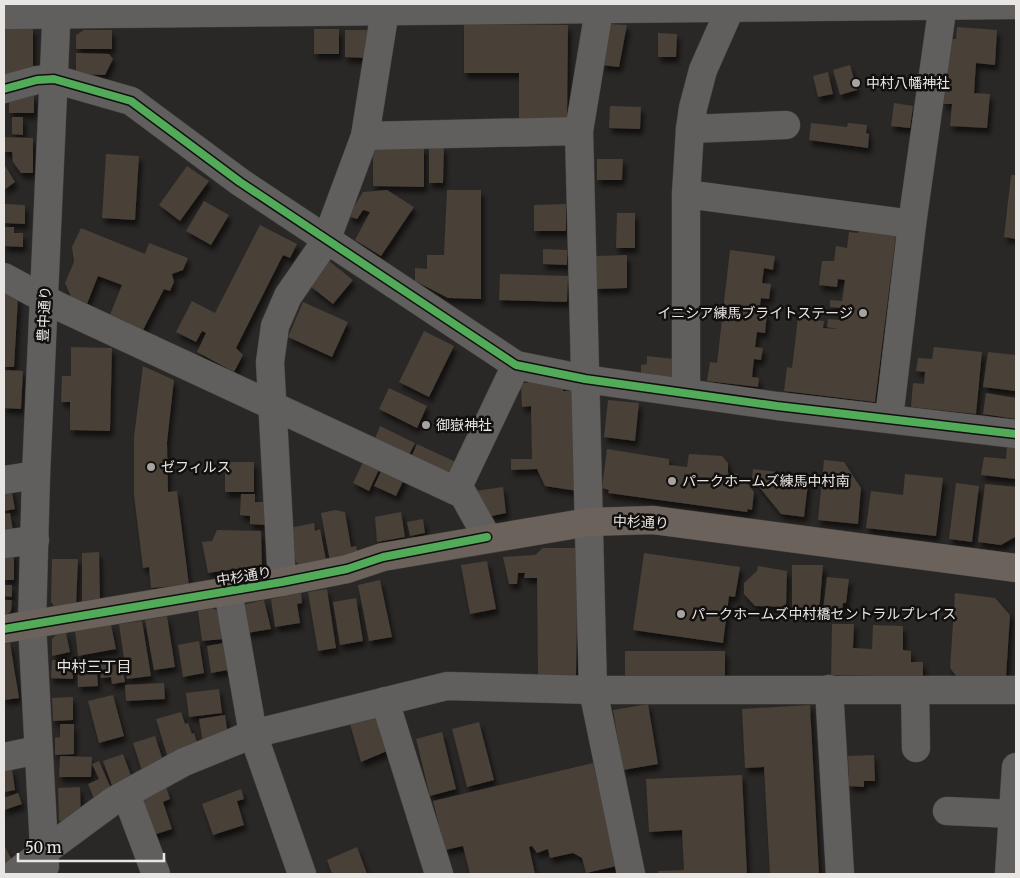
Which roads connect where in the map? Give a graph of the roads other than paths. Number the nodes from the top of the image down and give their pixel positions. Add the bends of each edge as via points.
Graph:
1 (942, 5) edge
2 (1016, 5) edge
3 (826, 6) edge
4 (386, 7) edge
5 (599, 7) edge
6 (56, 9) edge
7 (730, 9) junction
8 (4, 15) edge
9 (54, 79) junction
10 (4, 89) edge
11 (786, 125) dead end
12 (690, 129) junction
13 (579, 131) junction
14 (365, 136) junction
15 (686, 194) junction
16 (912, 224) junction
17 (326, 241) junction
18 (4, 276) edge
19 (44, 300) junction
20 (516, 365) junction
21 (585, 379) junction
22 (686, 393) junction
23 (272, 404) junction
24 (889, 418) junction
25 (1016, 434) edge
26 (36, 475) junction
27 (4, 480) edge
28 (456, 490) junction
29 (589, 522) junction
30 (487, 538) junction
31 (35, 540) junction
32 (4, 544) edge
33 (1016, 568) edge
34 (282, 582) junction
35 (228, 591) junction
36 (32, 624) junction
37 (4, 629) edge
38 (828, 689) junction
39 (593, 690) junction
40 (915, 690) junction
41 (1016, 690) edge
42 (385, 701) junction
43 (253, 734) junction
44 (916, 748) dead end
45 (38, 750) junction
46 (4, 757) edge
47 (1016, 766) edge
48 (126, 794) junction
49 (947, 811) dead end
50 (1013, 814) junction
51 (45, 864) edge
52 (14, 874) edge
53 (156, 874) edge
54 (302, 874) edge
55 (439, 874) edge
56 (631, 874) edge
57 (840, 874) edge
58 (1009, 874) edge

1 - 2 street
1 - 3 street
1 - 16 street
3 - 7 street
4 - 5 street
4 - 6 street
4 - 14 street
5 - 7 street
5 - 13 street
6 - 8 street
6 - 9 street, 豊中通り
7 - 12 street via 703,70
9 - 10 street
9 - 17 street via 131,101
9 - 19 street, 豊中通り
11 - 12 street
12 - 15 street
13 - 14 street
13 - 21 street
14 - 17 street
15 - 16 street
15 - 22 street
16 - 24 street
17 - 20 street
17 - 23 street via 288,296 275,326 270,362
18 - 19 street
19 - 23 street
19 - 26 street, 豊中通り
20 - 21 street
20 - 28 street
21 - 22 street
21 - 29 street
22 - 24 street
23 - 28 street
23 - 34 street
24 - 25 street
26 - 27 street
26 - 31 street, 豊中通り
28 - 30 street via 463,494
29 - 30 main road, 中杉通り
29 - 33 main road, 中杉通り via 653,520
29 - 39 street
30 - 34 main road, 中杉通り via 383,557 347,569
31 - 32 street
31 - 36 street, 豊中通り
34 - 35 main road, 中杉通り
35 - 36 main road, 中杉通り
35 - 43 street
36 - 37 main road, 中杉通り
36 - 45 street, 豊中通り
38 - 39 street
38 - 40 street
38 - 57 street
39 - 42 street via 447,686
39 - 56 street
40 - 41 street
40 - 44 street
42 - 43 street
42 - 55 street
43 - 48 street via 184,762
43 - 54 street
45 - 46 street
45 - 51 street, 豊中通り
47 - 50 street
48 - 51 street
48 - 53 street
49 - 50 street
50 - 58 street
51 - 52 street

